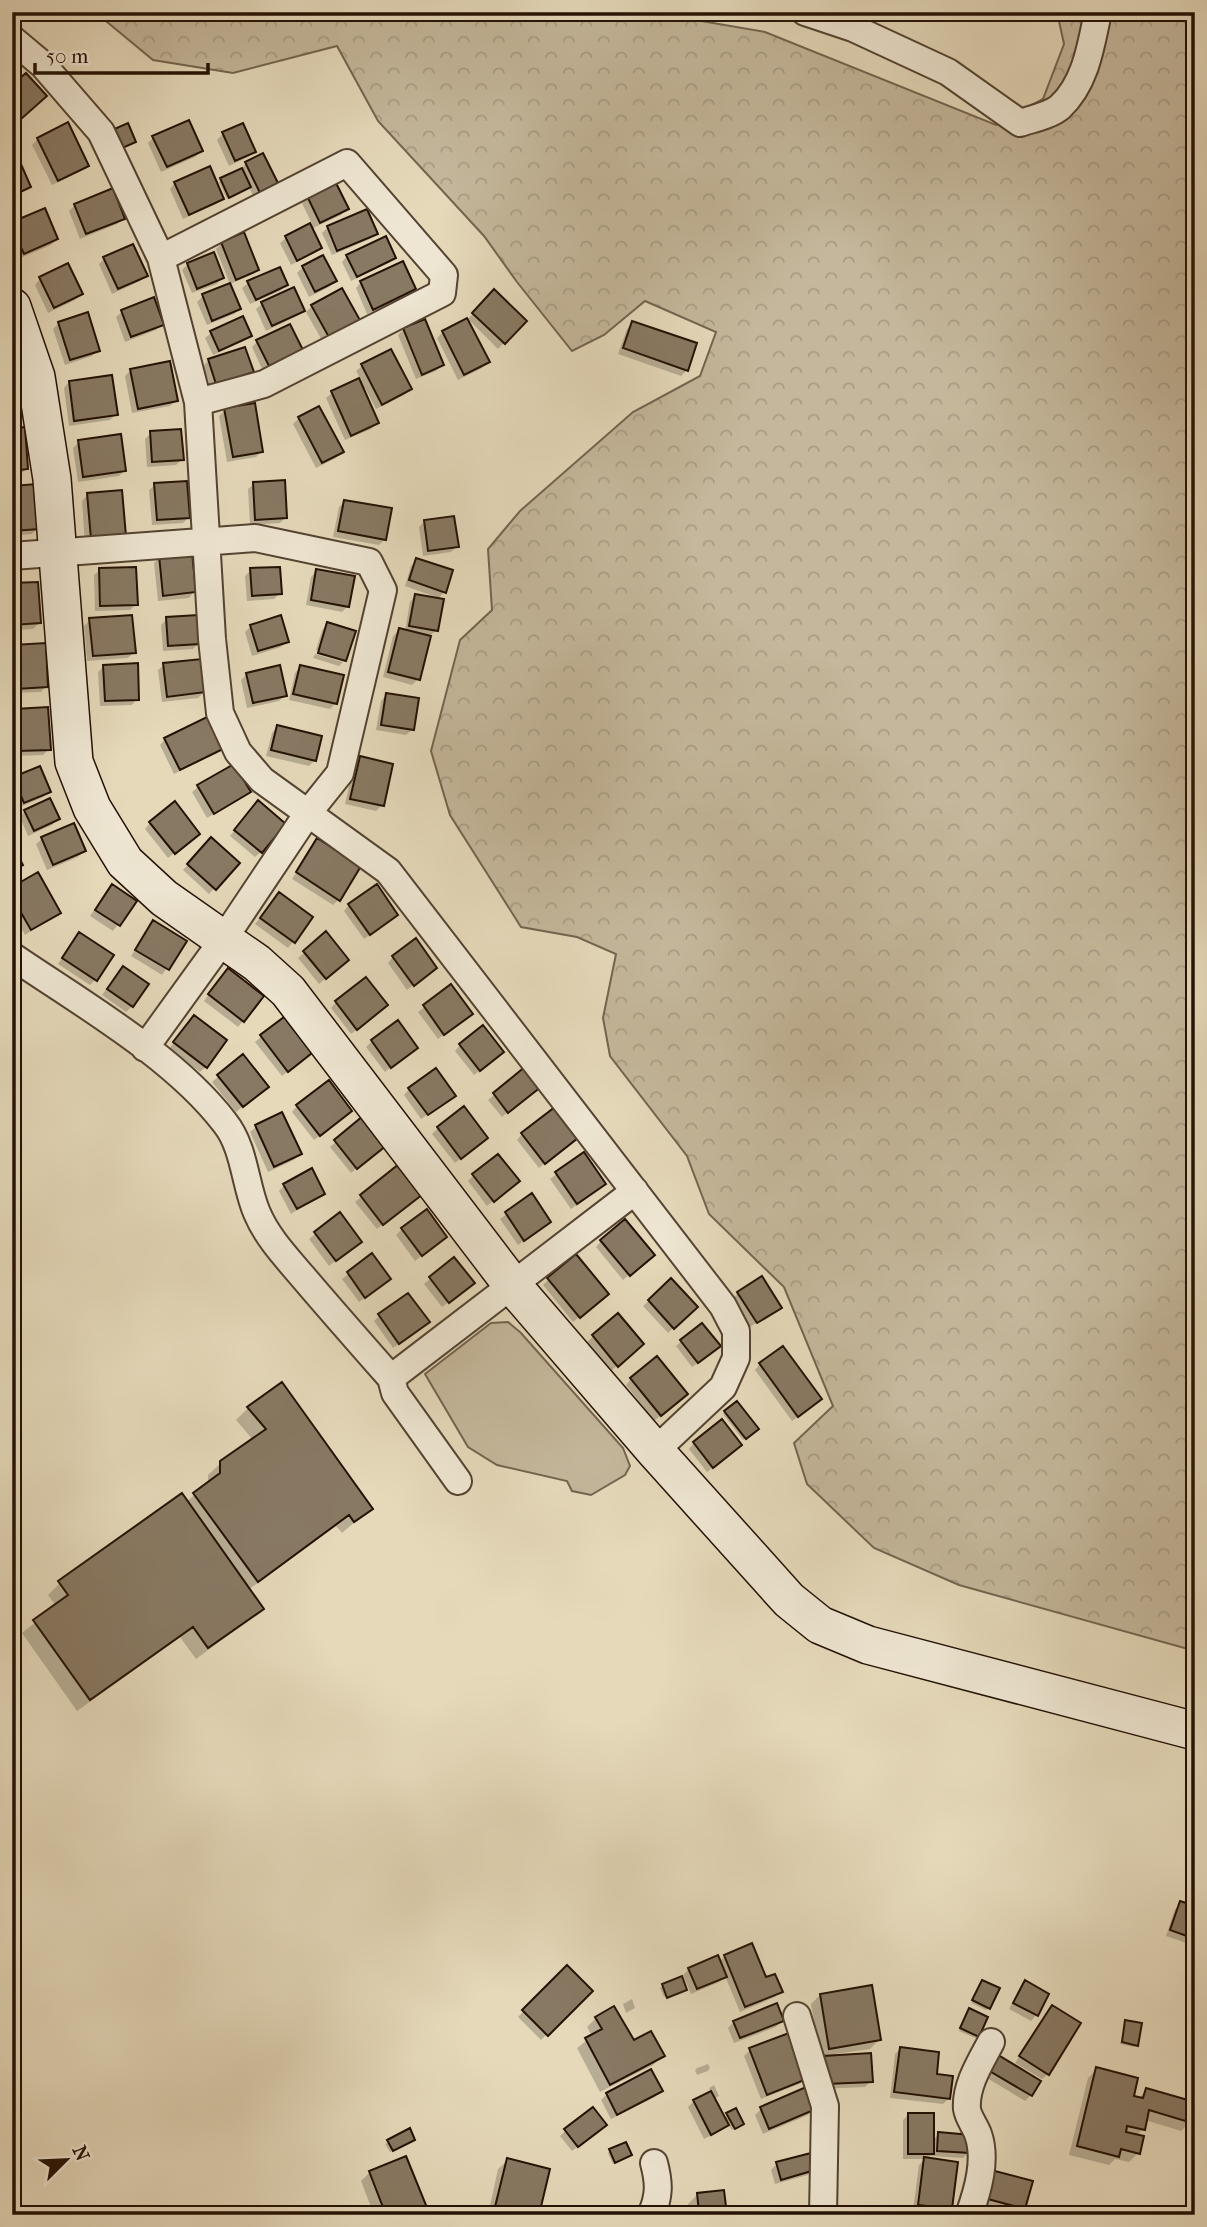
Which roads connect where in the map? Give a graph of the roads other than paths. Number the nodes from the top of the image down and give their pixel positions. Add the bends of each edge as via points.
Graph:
1 (805, 12) edge
2 (1098, 12) edge
3 (12, 39) edge
4 (161, 258) junction
5 (12, 307) edge
6 (198, 402) junction
7 (208, 541) junction
8 (58, 552) junction
9 (12, 556) edge
10 (308, 813) junction
11 (223, 940) junction
12 (12, 956) edge
13 (145, 1048) junction
14 (635, 1191) junction
15 (513, 1286) junction
16 (391, 1378) junction
17 (655, 1451) junction
18 (458, 1480) dead end
19 (1195, 1731) edge
20 (797, 2016) dead end
21 (991, 2042) dead end
22 (654, 2162) dead end
23 (651, 2215) edge
24 (822, 2215) edge
25 (969, 2215) edge

1 - 2 street via 853,28 948,72 1020,123 1059,108 1075,88 1083,75
3 - 4 street via 43,65 101,131
4 - 6 street
4 - 6 street via 347,163 444,275 442,293 264,384
5 - 8 street via 36,377
6 - 7 street
7 - 8 street
7 - 10 street via 220,713 238,752 261,780
7 - 10 street via 255,538 369,562 383,590 340,773
8 - 9 street
8 - 11 street via 74,762 92,808 125,862 164,898
10 - 11 street
10 - 14 street via 388,871
11 - 13 street
11 - 15 street via 288,991
12 - 13 street
13 - 16 street via 199,1091 228,1125 256,1211 271,1237
14 - 15 street
14 - 17 street via 723,1306 736,1331 736,1358 723,1387
15 - 16 street
15 - 17 street
16 - 18 street via 395,1392
17 - 19 street via 789,1600 820,1625 868,1645
20 - 24 street via 825,2106
21 - 25 street via 968,2094 967,2110 982,2155
22 - 23 street via 659,2190

